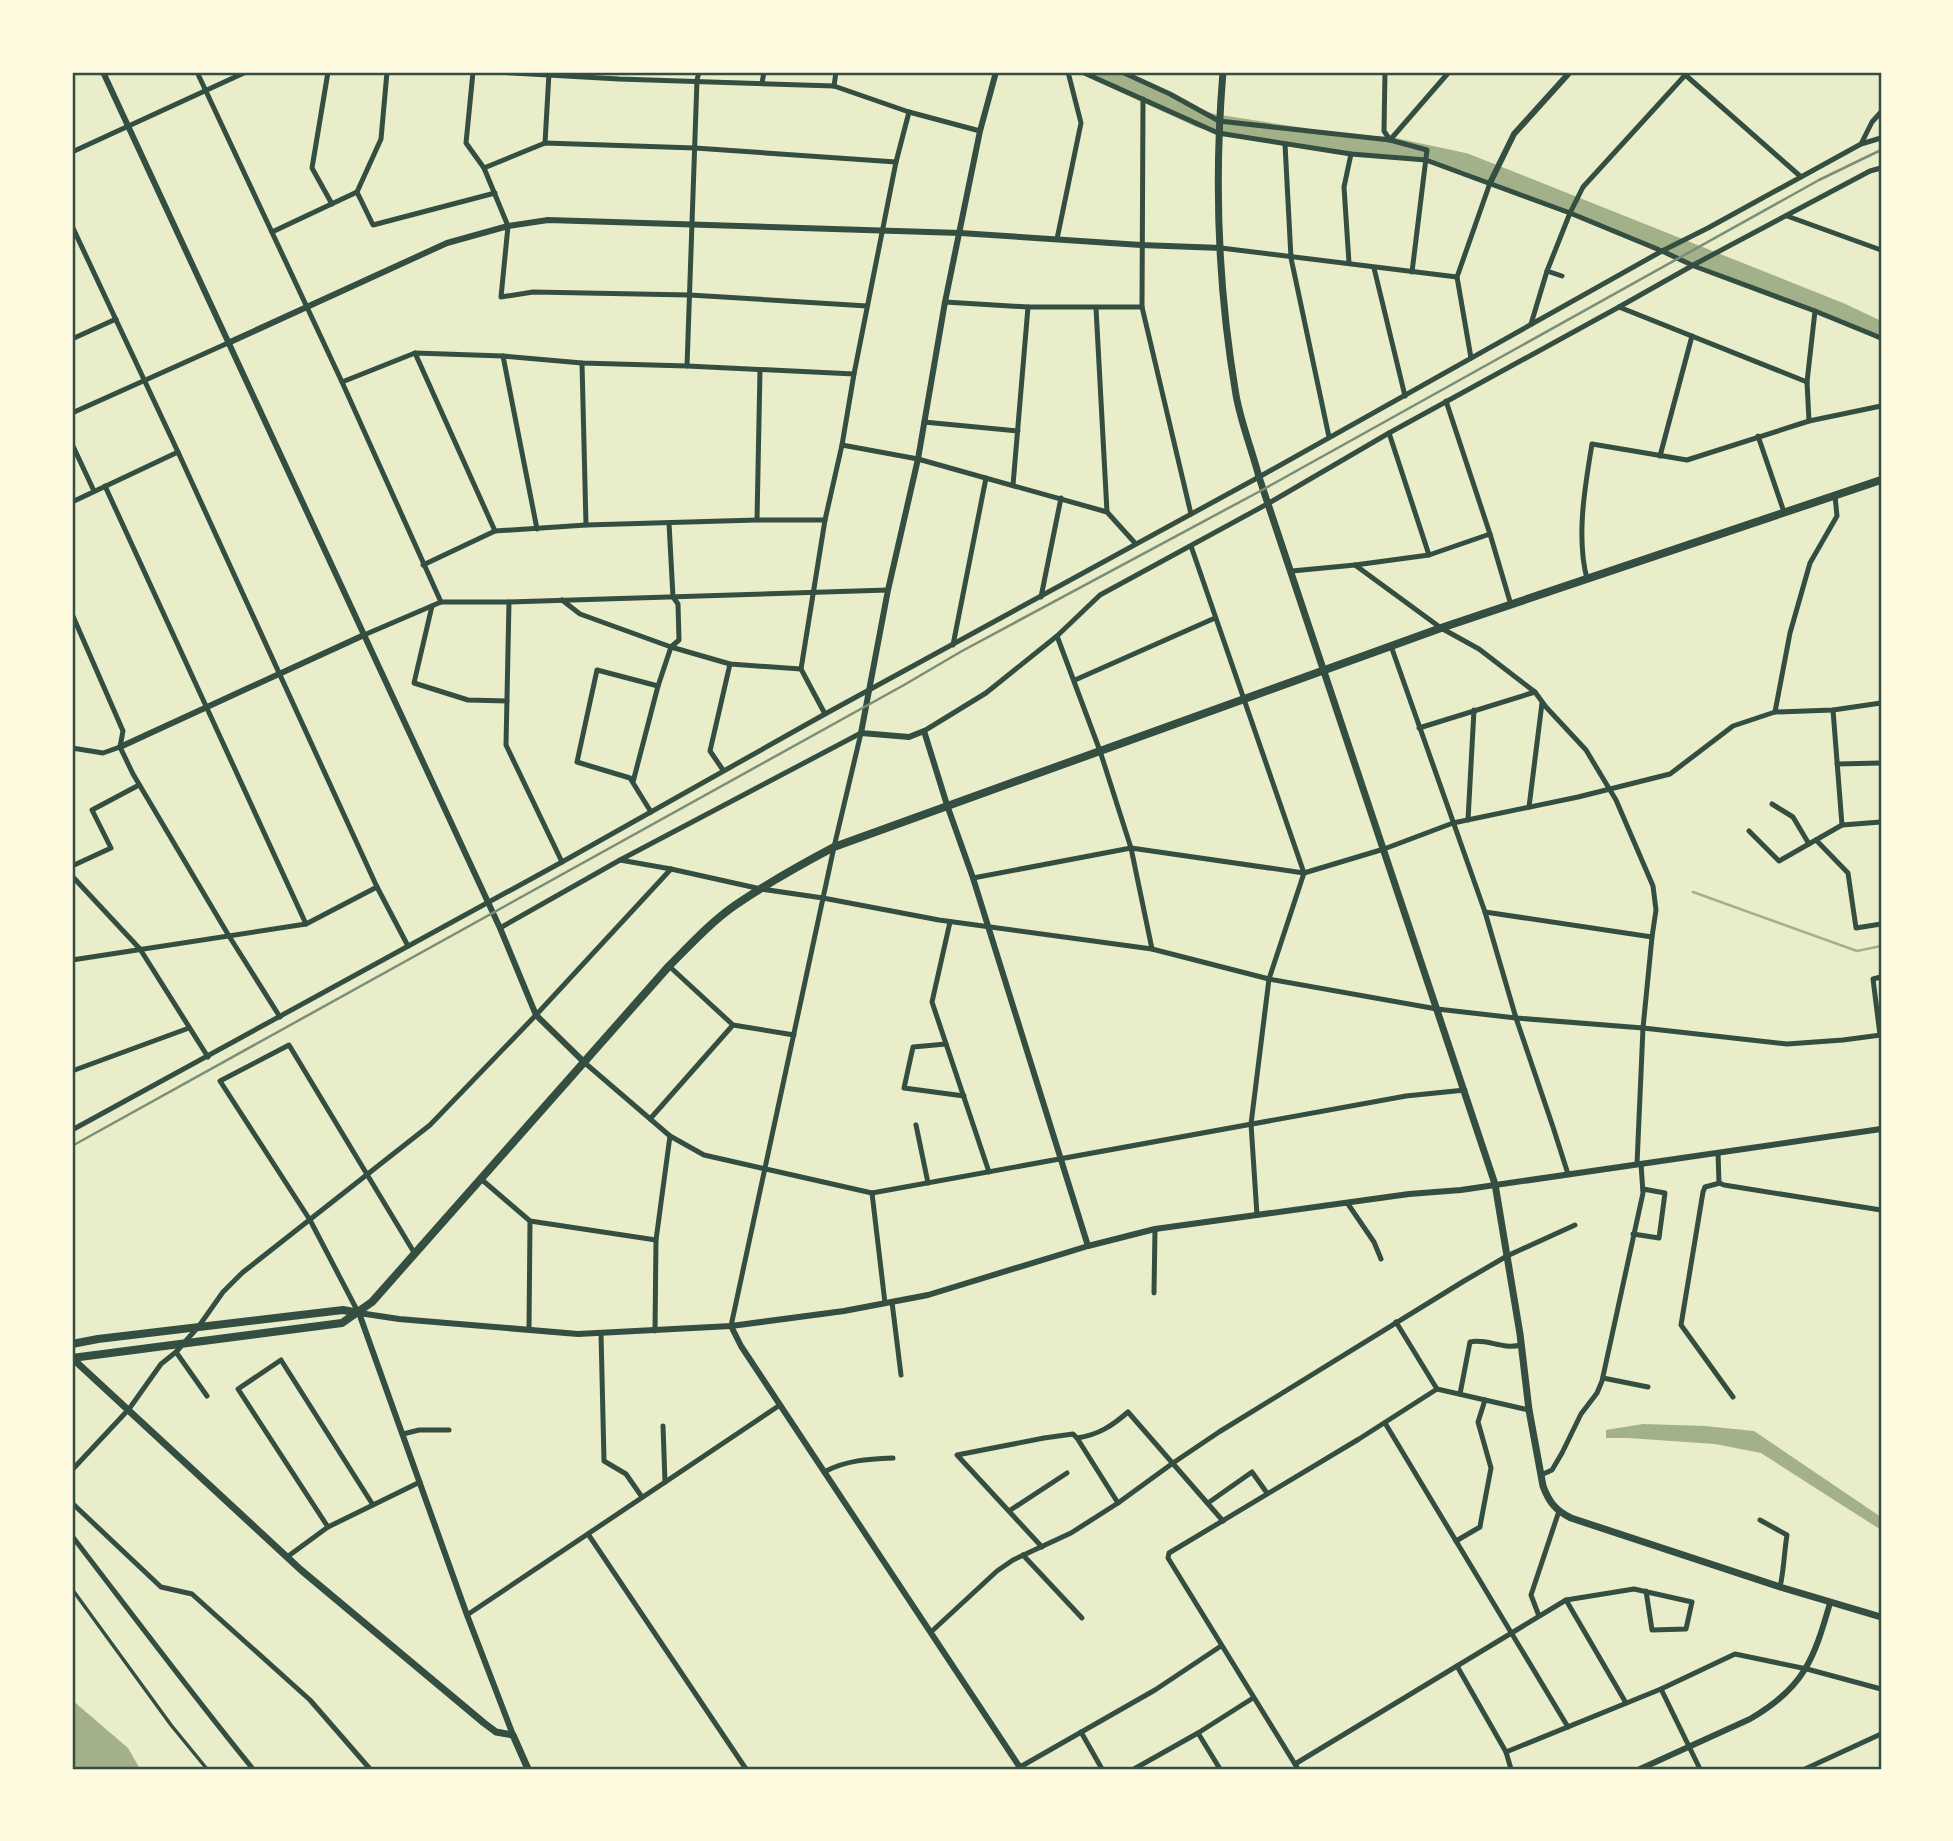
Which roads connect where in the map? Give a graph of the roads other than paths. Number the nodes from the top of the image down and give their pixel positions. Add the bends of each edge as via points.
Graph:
1 (103, 72) edge
2 (197, 72) edge
3 (246, 72) edge
4 (328, 72) edge
5 (387, 72) edge
6 (473, 72) edge
7 (496, 72) edge
8 (699, 72) edge
9 (764, 72) edge
10 (836, 72) edge
11 (996, 72) edge
12 (1068, 72) edge
13 (1082, 72) edge
14 (1122, 72) edge
15 (1223, 72) edge
16 (1385, 72) edge
17 (1450, 72) edge
18 (1570, 72) edge
19 (549, 73) edge
20 (1685, 73) edge
21 (620, 75) edge
22 (697, 80) junction
23 (762, 83) junction
24 (834, 86) junction
25 (205, 90) junction
26 (1143, 99) junction
27 (909, 112) junction
28 (1881, 112) edge
29 (1219, 121) junction
30 (128, 127) junction
31 (980, 131) junction
32 (1218, 133) junction
33 (1881, 138) edge
34 (1390, 140) junction
35 (545, 143) junction
36 (1285, 144) junction
37 (1861, 144) junction
38 (695, 148) junction
39 (72, 152) edge
40 (1352, 154) junction
41 (1426, 160) junction
42 (896, 162) junction
43 (484, 168) junction
44 (1881, 168) edge
45 (1800, 176) junction
46 (1490, 182) junction
47 (356, 192) junction
48 (495, 194) junction
49 (332, 204) junction
50 (1570, 213) junction
51 (1787, 216) junction
52 (692, 224) junction
53 (72, 226) edge
54 (508, 226) junction
55 (884, 231) junction
56 (272, 232) junction
57 (960, 233) junction
58 (1057, 239) junction
59 (1881, 240) edge
60 (1141, 245) junction
61 (1221, 248) junction
62 (1878, 249) edge
63 (1662, 251) junction
64 (1291, 258) junction
65 (1349, 263) junction
66 (1695, 265) junction
67 (1374, 268) junction
68 (1547, 271) junction
69 (1412, 272) junction
70 (1562, 276) dead end
71 (1457, 277) junction
72 (690, 295) junction
73 (945, 302) junction
74 (867, 306) junction
75 (307, 307) junction
76 (1028, 307) junction
77 (1142, 307) junction
78 (1619, 307) junction
79 (1096, 308) junction
80 (1815, 311) junction
81 (116, 319) junction
82 (1531, 324) junction
83 (1692, 336) junction
84 (1881, 338) edge
85 (72, 339) edge
86 (228, 343) junction
87 (415, 352) junction
88 (503, 356) junction
89 (1471, 358) junction
90 (582, 363) junction
91 (687, 366) junction
92 (760, 370) junction
93 (853, 374) junction
94 (145, 380) junction
95 (342, 382) junction
96 (1807, 382) junction
97 (1405, 396) junction
98 (1446, 401) junction
99 (1881, 407) edge
100 (72, 413) edge
101 (1809, 421) junction
102 (924, 422) junction
103 (1018, 431) junction
104 (1389, 433) junction
105 (1758, 436) junction
106 (1329, 437) junction
107 (72, 444) edge
108 (842, 445) junction
109 (178, 452) junction
110 (1660, 456) junction
111 (918, 459) junction
112 (1259, 477) junction
113 (986, 478) junction
114 (1881, 480) edge
115 (1013, 485) junction
116 (105, 486) junction
117 (94, 491) junction
118 (1835, 496) junction
119 (1060, 498) junction
120 (72, 502) edge
121 (1269, 503) junction
122 (1107, 512) junction
123 (1784, 512) junction
124 (1191, 513) junction
125 (757, 520) junction
126 (825, 520) junction
127 (669, 523) junction
128 (586, 525) junction
129 (537, 528) junction
130 (495, 531) junction
131 (1490, 534) junction
132 (1135, 543) junction
133 (1191, 546) junction
134 (1429, 555) junction
135 (423, 565) junction
136 (1355, 565) junction
137 (1292, 572) junction
138 (1587, 579) junction
139 (888, 590) junction
140 (812, 594) junction
141 (673, 597) junction
142 (1041, 597) junction
143 (562, 600) junction
144 (441, 602) junction
145 (509, 602) junction
146 (1511, 605) junction
147 (432, 606) junction
148 (72, 614) edge
149 (1215, 618) junction
150 (1441, 628) junction
151 (364, 635) junction
152 (1057, 636) junction
153 (953, 645) junction
154 (1391, 646) junction
155 (671, 647) junction
156 (730, 664) junction
157 (801, 669) junction
158 (1323, 670) junction
159 (279, 674) junction
160 (1075, 680) junction
161 (658, 686) junction
162 (869, 690) junction
163 (1535, 692) junction
164 (1243, 698) junction
165 (507, 701) junction
166 (1543, 702) junction
167 (1881, 703) edge
168 (206, 708) junction
169 (1474, 710) junction
170 (1833, 710) junction
171 (1775, 712) junction
172 (825, 714) junction
173 (1419, 728) junction
174 (924, 731) junction
175 (861, 733) junction
176 (120, 747) junction
177 (72, 748) edge
178 (1100, 751) junction
179 (1881, 763) edge
180 (1837, 764) junction
181 (723, 770) junction
182 (633, 782) junction
183 (139, 785) junction
184 (1610, 789) junction
185 (1772, 804) dead end
186 (947, 805) junction
187 (1529, 807) junction
188 (651, 812) junction
189 (1468, 820) junction
190 (1881, 822) edge
191 (1453, 823) junction
192 (1842, 825) junction
193 (1749, 831) dead end
194 (1816, 840) junction
195 (1809, 844) junction
196 (834, 847) junction
197 (1130, 848) junction
198 (1384, 849) junction
199 (620, 860) junction
200 (562, 862) junction
201 (72, 866) edge
202 (671, 869) junction
203 (1304, 873) junction
204 (72, 876) edge
205 (973, 878) junction
206 (377, 887) junction
207 (761, 889) junction
208 (823, 898) junction
209 (488, 903) junction
210 (1485, 912) junction
211 (950, 922) junction
212 (1881, 923) edge
213 (306, 924) junction
214 (987, 926) junction
215 (500, 928) junction
216 (229, 936) junction
217 (1651, 937) junction
218 (408, 946) junction
219 (140, 949) junction
220 (1152, 949) junction
221 (72, 960) edge
222 (669, 966) junction
223 (1881, 977) edge
224 (1269, 979) junction
225 (1437, 1009) junction
226 (536, 1015) junction
227 (280, 1017) junction
228 (1516, 1018) junction
229 (733, 1025) junction
230 (189, 1028) junction
231 (1643, 1028) junction
232 (794, 1035) junction
233 (1881, 1035) edge
234 (946, 1044) junction
235 (208, 1057) junction
236 (585, 1063) junction
237 (72, 1071) edge
238 (1465, 1090) junction
239 (964, 1096) junction
240 (650, 1119) junction
241 (1251, 1124) junction
242 (916, 1125) dead end
243 (1881, 1129) edge
244 (72, 1130) edge
245 (670, 1136) junction
246 (1718, 1153) junction
247 (1059, 1159) junction
248 (1639, 1164) junction
249 (765, 1168) junction
250 (989, 1172) junction
251 (1567, 1174) junction
252 (367, 1175) junction
253 (481, 1179) junction
254 (928, 1183) junction
255 (1720, 1183) junction
256 (1495, 1184) junction
257 (1643, 1189) junction
258 (872, 1193) junction
259 (1348, 1204) junction
260 (1881, 1210) edge
261 (1257, 1215) junction
262 (310, 1220) junction
263 (530, 1221) junction
264 (1575, 1225) dead end
265 (1155, 1229) junction
266 (1633, 1234) junction
267 (656, 1240) junction
268 (1088, 1246) junction
269 (415, 1254) junction
270 (1507, 1256) junction
271 (1381, 1259) dead end
272 (1154, 1293) dead end
273 (889, 1303) junction
274 (359, 1313) junction
275 (1396, 1322) junction
276 (199, 1326) junction
277 (730, 1326) junction
278 (529, 1330) junction
279 (655, 1331) junction
280 (601, 1333) junction
281 (184, 1343) junction
282 (72, 1344) edge
283 (1521, 1345) junction
284 (176, 1352) junction
285 (72, 1358) edge
286 (901, 1375) dead end
287 (1603, 1378) junction
288 (1648, 1387) dead end
289 (1437, 1390) junction
290 (1460, 1394) junction
291 (207, 1396) dead end
292 (1733, 1397) dead end
293 (1485, 1400) junction
294 (780, 1405) junction
295 (128, 1409) junction
296 (1529, 1410) junction
297 (1385, 1423) junction
298 (663, 1426) dead end
299 (449, 1430) dead end
300 (403, 1434) junction
301 (1077, 1438) junction
302 (893, 1458) dead end
303 (1173, 1463) junction
304 (72, 1470) edge
305 (824, 1472) junction
306 (1068, 1473) dead end
307 (1541, 1475) junction
308 (420, 1482) junction
309 (664, 1482) junction
310 (1267, 1493) junction
311 (642, 1497) junction
312 (72, 1503) edge
313 (1118, 1503) junction
314 (1208, 1503) junction
315 (373, 1505) junction
316 (1009, 1511) junction
317 (1559, 1511) junction
318 (1760, 1520) dead end
319 (1223, 1521) junction
320 (328, 1527) junction
321 (588, 1534) junction
322 (72, 1536) edge
323 (1456, 1541) junction
324 (1042, 1547) junction
325 (1023, 1555) junction
326 (287, 1557) junction
327 (1780, 1587) junction
328 (72, 1589) edge
329 (1646, 1591) junction
330 (1566, 1600) junction
331 (1830, 1603) junction
332 (467, 1615) junction
333 (1539, 1616) junction
334 (1881, 1616) edge
335 (1082, 1618) dead end
336 (931, 1632) junction
337 (1512, 1633) junction
338 (1222, 1646) junction
339 (1457, 1666) junction
340 (1807, 1669) junction
341 (1661, 1689) junction
342 (1881, 1689) edge
343 (1253, 1698) junction
344 (1626, 1703) junction
345 (1568, 1727) junction
346 (1081, 1732) junction
347 (1198, 1733) junction
348 (1881, 1734) edge
349 (513, 1735) junction
350 (1690, 1748) junction
351 (1506, 1752) junction
352 (1144, 1767) edge
353 (1296, 1767) edge
354 (1020, 1768) edge
355 (207, 1769) edge
356 (253, 1769) edge
357 (370, 1769) edge
358 (528, 1769) edge
359 (746, 1769) edge
360 (1102, 1769) edge
361 (1134, 1769) edge
362 (1220, 1769) edge
363 (1511, 1769) edge
364 (1640, 1769) edge
365 (1700, 1769) edge
366 (1805, 1769) edge

1 - 30 street
2 - 25 street
3 - 25 street
4 - 49 street via 312,168
5 - 47 street via 381,139
6 - 43 street via 466,143
7 - 19 street
8 - 22 street
9 - 23 street
10 - 24 street
11 - 31 street
12 - 58 street via 1081,122
13 - 26 street
14 - 29 street
15 - 29 main road
16 - 34 street via 1384,131
17 - 34 street
18 - 46 street via 1514,134
19 - 21 street
19 - 35 street
20 - 45 street
20 - 50 street via 1584,187
21 - 22 street
22 - 23 street
22 - 38 street
23 - 24 street
24 - 27 street
25 - 30 street
25 - 56 street
26 - 32 street
26 - 60 street
27 - 31 street
27 - 42 street
28 - 37 street
29 - 32 main road
29 - 34 street
30 - 39 street
30 - 86 street
31 - 57 street
32 - 36 street
32 - 61 main road
33 - 37 street
34 - 41 street via 1427,150
35 - 38 street
35 - 43 street
36 - 40 street
36 - 64 street
37 - 45 street
38 - 42 street
38 - 52 street
40 - 41 street
40 - 65 street via 1343,187
41 - 46 street
41 - 69 street
42 - 55 street
43 - 48 street
44 - 51 street
45 - 63 street
46 - 50 street
46 - 71 street
47 - 48 street via 373,225
47 - 49 street
48 - 54 street
49 - 56 street
50 - 63 street
50 - 68 street
51 - 62 street
51 - 66 street
52 - 54 street via 548,220
52 - 55 street
52 - 72 street
53 - 81 street
54 - 72 street via 501,297 533,292
54 - 75 street via 447,243
55 - 57 street
55 - 74 street
56 - 75 street
57 - 58 street
57 - 73 street
58 - 60 street
59 - 62 street
60 - 61 street
60 - 77 street
61 - 64 street
61 - 112 main road via 1223,305 1237,398
63 - 66 street
63 - 82 street
64 - 65 street
64 - 106 street
65 - 67 street
66 - 78 street
66 - 80 street
67 - 69 street
67 - 97 street
68 - 70 street
68 - 82 street
69 - 71 street
71 - 89 street
72 - 74 street
72 - 91 street
73 - 76 street
73 - 102 street
74 - 93 street
75 - 86 street
75 - 95 street
76 - 79 street
76 - 103 street
77 - 79 street
77 - 124 street
78 - 83 street
78 - 98 street
79 - 122 street
80 - 84 street
80 - 96 street
81 - 85 street
81 - 94 street
82 - 89 street
83 - 96 street
83 - 110 street
86 - 94 street
86 - 151 street
87 - 88 street
87 - 95 street
87 - 130 street
88 - 90 street
88 - 129 street
89 - 97 street
90 - 91 street
90 - 128 street
91 - 92 street
92 - 93 street
92 - 125 street
93 - 108 street
94 - 100 street
94 - 109 street
95 - 135 street
96 - 101 street
97 - 106 street
98 - 104 street
98 - 131 street
99 - 101 street
101 - 105 street
102 - 103 street
102 - 111 street
103 - 115 street
104 - 121 street
104 - 134 street
105 - 110 street via 1687,460
105 - 123 street
106 - 112 street
107 - 117 street
108 - 111 street
108 - 126 street
109 - 116 street
109 - 159 street
110 - 138 street via 1592,444 1583,499
111 - 113 street
111 - 139 street
112 - 121 main road
112 - 124 street
113 - 115 street
113 - 153 street
114 - 118 main road
115 - 119 street
116 - 117 street
116 - 168 street
117 - 120 street
118 - 123 main road
118 - 171 street via 1837,516 1810,563
119 - 122 street
119 - 142 street
121 - 133 street
121 - 137 main road
122 - 132 street
123 - 138 main road
124 - 132 street
125 - 126 street
125 - 127 street
126 - 140 street
127 - 128 street
127 - 141 street
128 - 129 street
129 - 130 street
130 - 135 street
131 - 134 street
131 - 146 street
132 - 142 street
133 - 149 street
133 - 152 street via 1100,595
134 - 136 street
135 - 144 street
136 - 137 street
136 - 150 street
137 - 158 main road
138 - 146 main road
139 - 140 street
139 - 162 street
140 - 141 street
140 - 157 street
141 - 143 street
141 - 155 street via 678,604 679,640
142 - 153 street
143 - 145 street
143 - 155 street via 580,614
144 - 145 street
144 - 147 street
145 - 165 street
146 - 150 main road
147 - 151 street
147 - 165 street via 414,683 468,700
148 - 176 street via 122,731
149 - 160 street
149 - 164 street
150 - 154 main road
150 - 163 street via 1479,649
151 - 159 street
151 - 209 street
152 - 160 street
152 - 174 street via 986,692
153 - 162 street
154 - 158 main road
154 - 173 street
155 - 156 street
155 - 161 street
156 - 157 street
156 - 181 street via 710,751
157 - 172 street
158 - 164 main road
158 - 198 main road
159 - 168 street
159 - 206 street
160 - 178 street
161 - 182 street
161 - 182 street via 597,670 577,762
162 - 172 street
162 - 175 street
163 - 166 street
163 - 169 street
164 - 178 main road
164 - 203 street
165 - 200 street via 506,745
166 - 184 street via 1586,750
166 - 187 street
167 - 170 street
168 - 176 street
168 - 213 street
169 - 173 street
169 - 189 street
170 - 171 street
170 - 180 street
171 - 184 street via 1733,726 1670,774
172 - 181 street
173 - 191 street
174 - 175 street via 909,737
174 - 186 street
175 - 196 street
175 - 199 street
176 - 177 street via 103,752
176 - 183 street
178 - 186 main road
178 - 197 street
179 - 180 street
180 - 192 street
181 - 188 street
182 - 188 street
183 - 201 street via 92,810 111,848
183 - 216 street
184 - 187 street
184 - 217 street via 1653,886 1656,910
185 - 195 street via 1793,817
186 - 196 main road
186 - 205 street
187 - 189 street
188 - 200 street
189 - 191 street
190 - 192 street
191 - 198 street
191 - 210 street
192 - 194 street
193 - 195 street via 1779,861
194 - 195 street
194 - 212 street via 1848,873 1856,928
196 - 207 main road
196 - 208 street
197 - 203 street
197 - 205 street
197 - 220 street
198 - 203 street
198 - 225 main road
199 - 202 street
199 - 215 street
200 - 209 street
202 - 207 street
202 - 226 street
203 - 224 street
204 - 219 street
205 - 214 street
206 - 213 street
206 - 218 street
207 - 208 street
207 - 222 main road via 733,907
208 - 211 street
208 - 232 street
209 - 215 street
209 - 218 street
210 - 217 street
210 - 228 street
211 - 214 street
211 - 234 street via 932,1002
213 - 216 street
214 - 220 street
214 - 247 street
215 - 226 street
216 - 219 street
216 - 227 street
217 - 231 street
218 - 227 street
219 - 221 street
219 - 230 street
220 - 224 street
222 - 229 street
222 - 236 main road
223 - 233 street via 1873,979
224 - 225 street
224 - 241 street
225 - 228 street
225 - 238 main road
226 - 236 street
226 - 252 street via 430,1125
227 - 235 street
228 - 231 street
228 - 251 street
229 - 232 street
229 - 240 street
230 - 235 street
230 - 237 street
231 - 233 street via 1787,1044
231 - 248 street
232 - 249 street
234 - 239 street
234 - 239 street via 913,1046 904,1088
235 - 244 street
236 - 240 street
236 - 253 main road
238 - 241 street
238 - 256 main road
239 - 250 street
240 - 245 street
241 - 247 street
241 - 261 street
242 - 254 street
243 - 246 street
245 - 249 street via 704,1155
245 - 267 street
246 - 248 street
246 - 255 street
247 - 250 street
247 - 268 street
248 - 251 street
248 - 257 street
249 - 258 street
249 - 277 street
250 - 254 street
251 - 256 street
252 - 262 street
252 - 262 street via 289,1045 220,1081
252 - 269 street
253 - 263 street
253 - 269 main road
254 - 258 street
255 - 260 street
255 - 292 street via 1703,1192 1681,1325
256 - 259 street
256 - 270 main road
257 - 266 street
257 - 266 street via 1665,1193 1659,1238
258 - 273 street
259 - 261 street
259 - 271 street
261 - 265 street
262 - 274 street
262 - 276 street via 242,1273
263 - 267 street
263 - 278 street
264 - 270 street
265 - 268 street
265 - 272 street
266 - 287 street
267 - 279 street
268 - 273 street
269 - 274 main road
270 - 275 street
270 - 283 main road
273 - 277 street
273 - 286 street
274 - 276 main road via 343,1310
274 - 278 street
274 - 281 main road via 342,1323
274 - 300 street
275 - 289 street
275 - 303 street
276 - 281 street
276 - 282 main road
277 - 279 street
277 - 294 street
278 - 280 street
279 - 280 street
280 - 311 street via 604,1461 626,1475
281 - 284 street
281 - 285 main road
283 - 290 street via 1507,1348 1470,1342
283 - 296 main road
284 - 291 street
284 - 295 street via 161,1364
285 - 295 main road
287 - 288 street
287 - 307 street via 1552,1470
289 - 290 street
289 - 297 street
290 - 293 street
293 - 296 street
293 - 323 street via 1478,1422 1491,1468 1480,1527
294 - 305 street
294 - 309 street
295 - 304 street
295 - 326 main road
296 - 307 main road
297 - 310 street
297 - 323 street
298 - 309 street
299 - 300 street
300 - 308 street
301 - 303 street via 1101,1432 1128,1412
301 - 313 street
301 - 316 street via 1073,1434 1044,1438 957,1455
302 - 305 street via 860,1459
303 - 313 street
303 - 314 street
305 - 336 street
306 - 316 street
307 - 317 main road via 1547,1497
308 - 315 street
308 - 332 street
309 - 311 street
310 - 314 street via 1252,1472
310 - 319 street
311 - 321 street
312 - 357 street via 161,1587 192,1594 310,1700
313 - 324 street
314 - 319 street
315 - 320 street
315 - 320 street via 281,1360 238,1389
316 - 324 street
317 - 327 main road
317 - 333 street via 1531,1595
318 - 327 street via 1787,1535
319 - 338 street via 1169,1553 1168,1558
320 - 326 street
321 - 332 street
321 - 359 street
322 - 356 street
323 - 337 street
324 - 325 street
325 - 335 street
325 - 336 street via 997,1571
326 - 349 main road via 484,1723 496,1732
327 - 331 main road
328 - 355 street
329 - 329 street via 1692,1602 1686,1629 1652,1630
329 - 330 street
330 - 333 street
330 - 344 street
331 - 334 main road
331 - 340 street
332 - 349 street
333 - 337 street
336 - 354 street
337 - 339 street
337 - 345 street
338 - 343 street
338 - 346 street
339 - 351 street
339 - 353 street
340 - 341 street via 1735,1654
340 - 342 street
340 - 350 street via 1766,1710
341 - 344 street
341 - 350 street
343 - 347 street
343 - 353 street
344 - 345 street
345 - 351 street
346 - 354 street
346 - 360 street
347 - 352 street
347 - 362 street
348 - 366 street
349 - 358 main road
350 - 364 street
350 - 365 street
351 - 363 street
352 - 361 street

